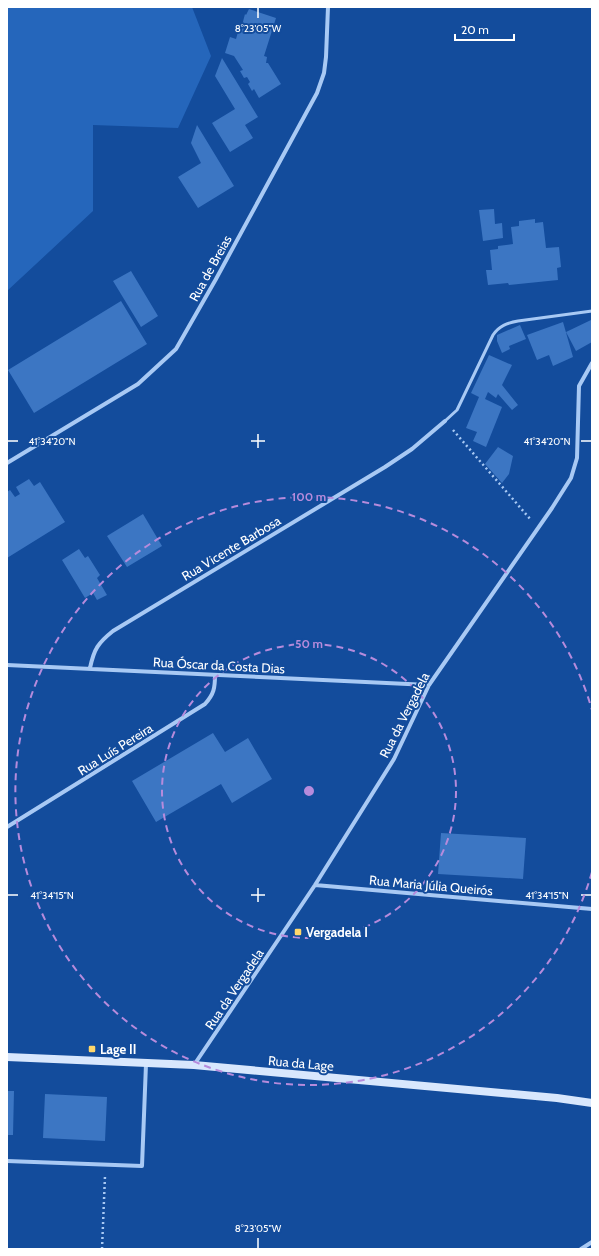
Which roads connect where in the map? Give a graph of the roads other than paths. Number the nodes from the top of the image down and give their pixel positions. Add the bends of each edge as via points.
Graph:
1 (328, 7) edge
2 (592, 311) edge
3 (592, 363) edge
4 (445, 421) joint
5 (7, 463) edge
6 (7, 665) edge
7 (90, 668) junction
8 (215, 675) junction
9 (429, 685) junction
10 (7, 827) edge
11 (315, 885) junction
12 (592, 909) edge
13 (7, 1057) edge
14 (146, 1064) junction
15 (194, 1065) junction
16 (592, 1103) edge
17 (7, 1161) edge
18 (592, 1242) edge
19 (581, 1249) edge

1 - 5 street, Rua de Breias via 324,73 317,93 176,349 138,384
2 - 4 lane, Rua Vicente Barbosa via 510,322 500,327 493,335 457,410
3 - 9 street, Rua da Vergadela via 578,386 577,458 571,478
4 - 7 street, Rua Vicente Barbosa via 412,449 385,467 113,630 102,640 94,653
6 - 7 street, Rua Óscar da Costa Dias
7 - 8 street, Rua Óscar da Costa Dias
8 - 9 street, Rua Óscar da Costa Dias
8 - 10 street, Rua Luís Pereira via 212,696 205,704
9 - 11 street, Rua da Vergadela via 394,759
11 - 12 street, Rua Maria Júlia Queirós
11 - 15 street, Rua da Vergadela
13 - 14 street, Rua da Lage
14 - 15 street, Rua da Lage
14 - 17 street via 142,1166
15 - 16 street, Rua da Lage via 541,1096
18 - 19 street

